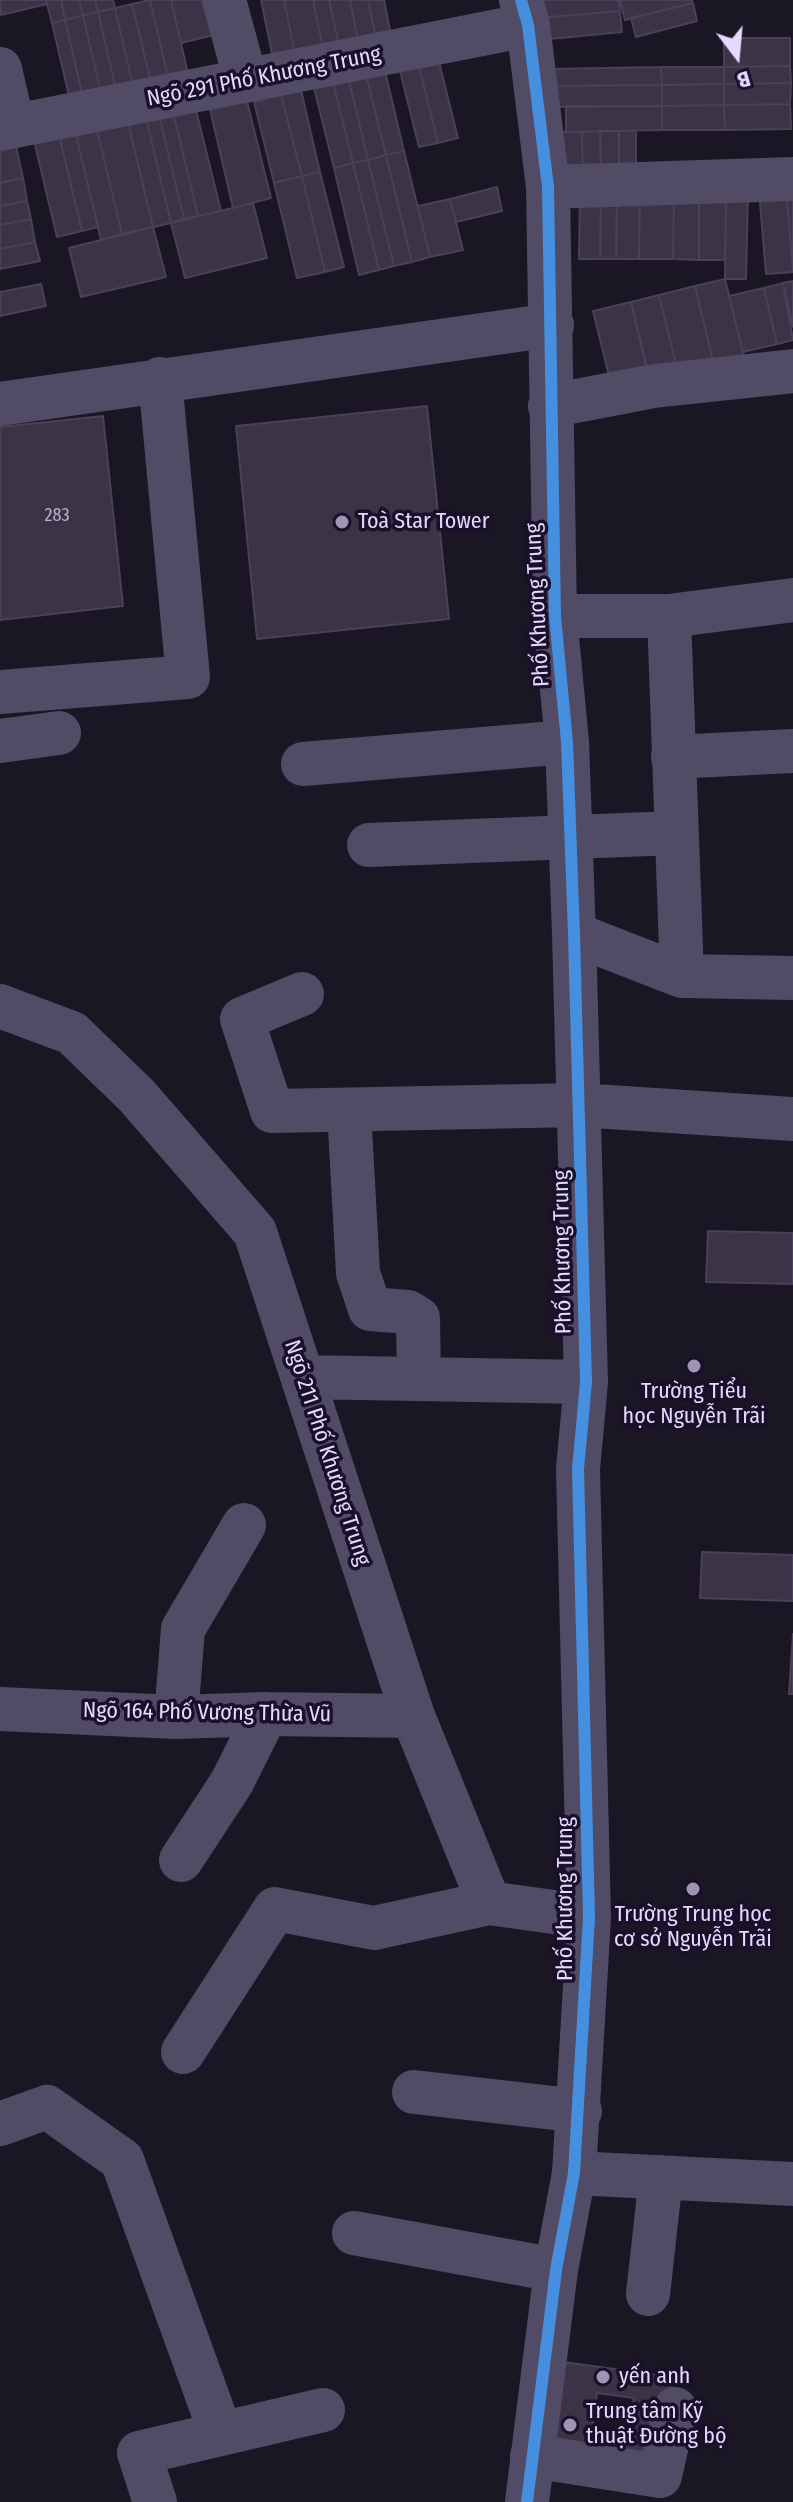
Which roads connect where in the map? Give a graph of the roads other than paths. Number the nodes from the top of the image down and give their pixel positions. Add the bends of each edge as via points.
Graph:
1 (224, 0) edge
2 (525, 12) edge
3 (0, 69) edge
4 (246, 81) junction
5 (7, 128) edge
6 (793, 179) edge
7 (548, 187) junction
8 (552, 325) junction
9 (793, 371) edge
10 (160, 379) junction
11 (0, 404) edge
12 (550, 406) junction
13 (793, 600) edge
14 (555, 616) junction
15 (669, 616) junction
16 (0, 692) edge
17 (59, 733) dead end
18 (0, 741) edge
19 (567, 742) junction
20 (793, 751) edge
21 (673, 757) junction
22 (303, 764) dead end
23 (675, 833) junction
24 (571, 837) junction
25 (369, 845) dead end
26 (574, 934) junction
27 (682, 976) junction
28 (793, 978) edge
29 (302, 994) dead end
30 (0, 1006) edge
31 (579, 1105) junction
32 (349, 1110) junction
33 (793, 1119) edge
34 (303, 1377) junction
35 (419, 1379) junction
36 (586, 1382) junction
37 (244, 1525) dead end
38 (0, 1709) edge
39 (266, 1714) junction
40 (413, 1716) junction
41 (176, 1717) junction
42 (181, 1860) dead end
43 (489, 1903) junction
44 (589, 1917) junction
45 (183, 2052) dead end
46 (414, 2092) dead end
47 (580, 2111) junction
48 (0, 2124) edge
49 (574, 2173) junction
50 (661, 2177) junction
51 (793, 2184) edge
52 (354, 2233) dead end
53 (556, 2270) junction
54 (648, 2294) dead end
55 (675, 2409) dead end
56 (323, 2410) dead end
57 (221, 2434) junction
58 (532, 2456) junction
59 (155, 2502) edge
60 (527, 2502) edge

1 - 4 street
2 - 4 street, Ngõ 291 Phố Khương Trung
2 - 7 street, Phố Khương Trung
3 - 5 street
4 - 5 street, Ngõ 291 Phố Khương Trung
6 - 7 street
7 - 8 street, Phố Khương Trung
8 - 10 street
8 - 12 street, Phố Khương Trung
9 - 12 street via 654,386
10 - 11 street
10 - 16 street via 188,677
12 - 14 street, Phố Khương Trung
13 - 15 street
14 - 15 street
14 - 19 street, Phố Khương Trung
15 - 21 street
17 - 18 street
19 - 22 street
19 - 24 street, Phố Khương Trung
20 - 21 street
21 - 23 street
23 - 24 street
23 - 27 street
24 - 25 street
24 - 26 street, Phố Khương Trung
26 - 27 street
26 - 31 street, Phố Khương Trung
27 - 28 street
29 - 32 street via 242,1019 272,1111
30 - 34 street, Ngõ 211 Phố Khương Trung via 72,1033 137,1096 255,1232
31 - 32 street
31 - 33 street
31 - 36 street, Phố Khương Trung
32 - 35 street via 358,1273 370,1309 408,1312 418,1318
34 - 35 street
34 - 40 street, Ngõ 211 Phố Khương Trung
35 - 36 street
36 - 44 street, Phố Khương Trung via 578,1469
37 - 41 street via 183,1629
38 - 41 street, Ngõ 164 Phố Vương Thừa Vũ
39 - 40 street, Ngõ 164 Phố Vương Thừa Vũ
39 - 41 street, Ngõ 164 Phố Vương Thừa Vũ
39 - 42 street via 232,1782
40 - 43 street, Ngõ 211 Phố Khương Trung
43 - 44 street
43 - 45 street via 374,1928 275,1909
44 - 47 street, Phố Khương Trung
46 - 47 street
47 - 49 street, Phố Khương Trung
48 - 57 street via 47,2107 122,2160
49 - 50 street
49 - 53 street, Phố Khương Trung
50 - 51 street
50 - 54 street
52 - 53 street
53 - 58 street, Phố Khương Trung
55 - 58 street via 660,2476
56 - 57 street
57 - 59 street via 139,2453
58 - 60 street, Phố Khương Trung

